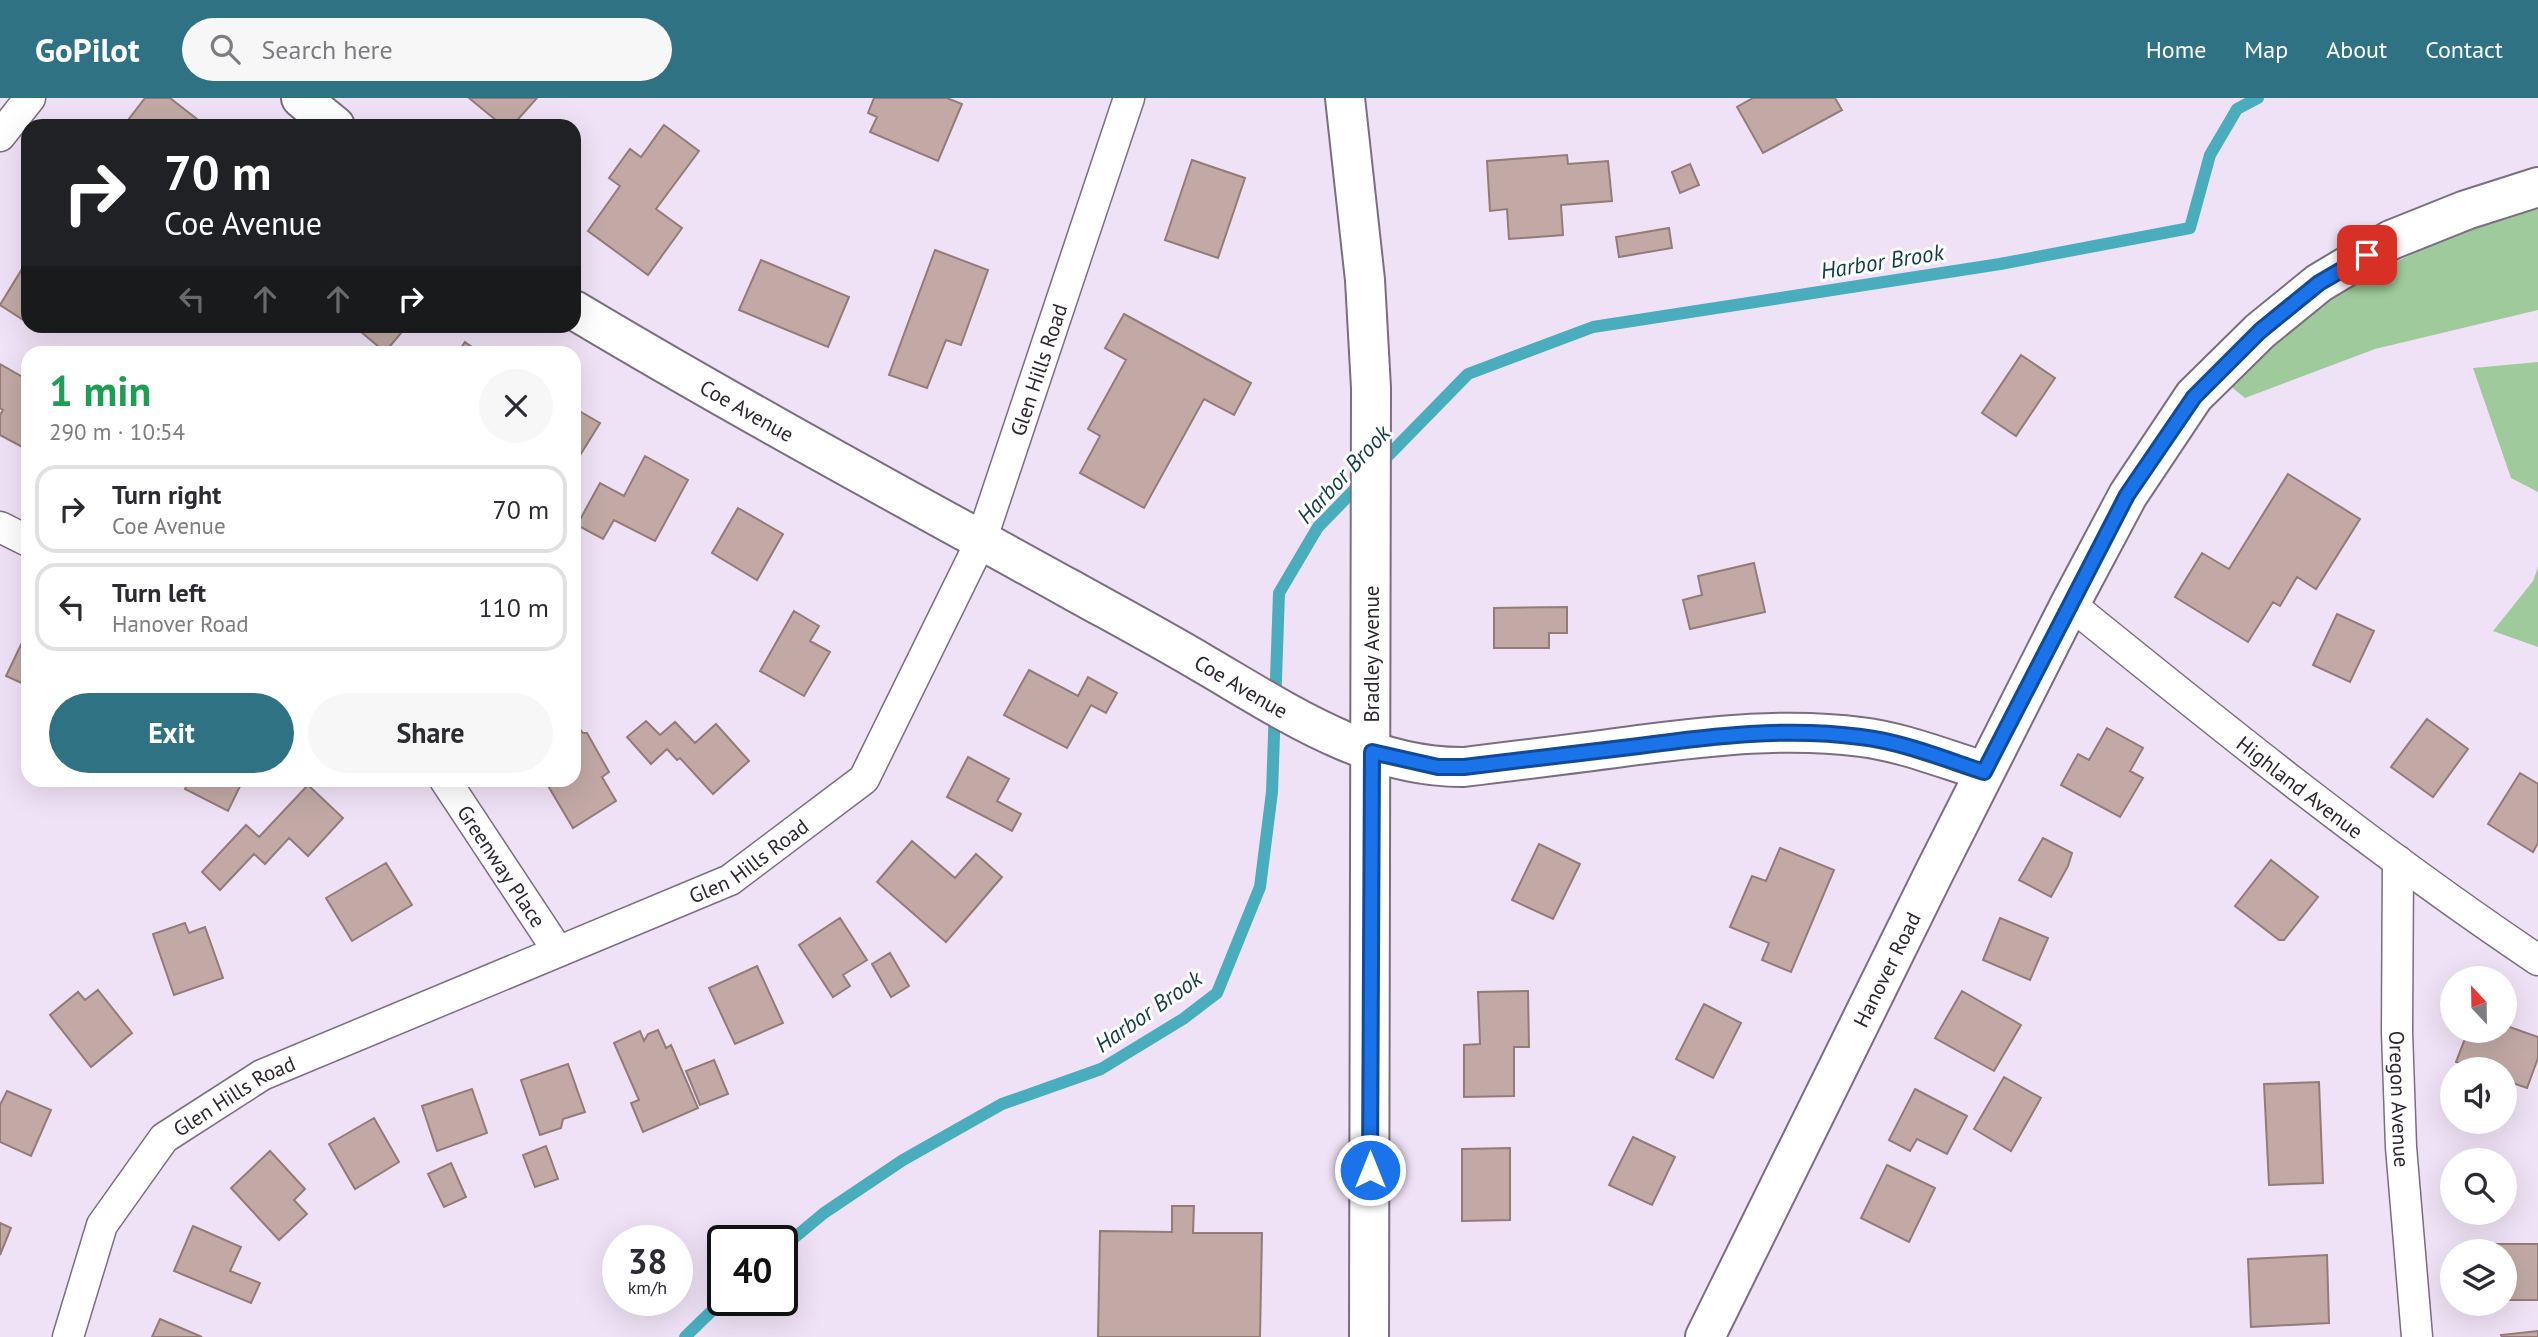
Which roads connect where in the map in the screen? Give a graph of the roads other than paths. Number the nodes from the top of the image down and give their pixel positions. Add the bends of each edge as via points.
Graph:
1 (30, 98) edge
2 (301, 98) edge
3 (1129, 98) edge
4 (1345, 98) edge
5 (326, 119) edge
6 (0, 136) edge
7 (2538, 187) edge
8 (581, 314) edge
9 (0, 527) edge
10 (21, 538) edge
11 (981, 541) junction
12 (2070, 604) junction
13 (1372, 752) junction
14 (1984, 772) junction
15 (450, 787) edge
16 (2398, 861) junction
17 (558, 951) junction
18 (2538, 960) edge
19 (68, 1337) edge
20 (1369, 1337) edge
21 (1705, 1337) edge
22 (2417, 1337) edge

1 - 6 street
2 - 5 street
3 - 11 street, Glen Hills Road
4 - 13 street, Bradley Avenue via 1366,280 1371,388
7 - 12 street, Hanover Road via 2391,240 2319,283 2260,331 2194,397 2127,495
8 - 11 street, Coe Avenue
9 - 10 street
11 - 13 street, Coe Avenue via 1315,729
11 - 17 street, Glen Hills Road via 864,779 730,880
12 - 14 street, Hanover Road
12 - 16 street, Highland Avenue
13 - 14 street, Coe Avenue via 1438,767 1464,767 1675,741 1807,731 1894,743
13 - 20 street, Bradley Avenue
14 - 21 street, Hanover Road
15 - 17 street, Greenway Place
16 - 18 street, Highland Avenue
16 - 22 street, Oregon Avenue via 2401,1147
17 - 19 street, Glen Hills Road via 262,1075 164,1138 102,1226

